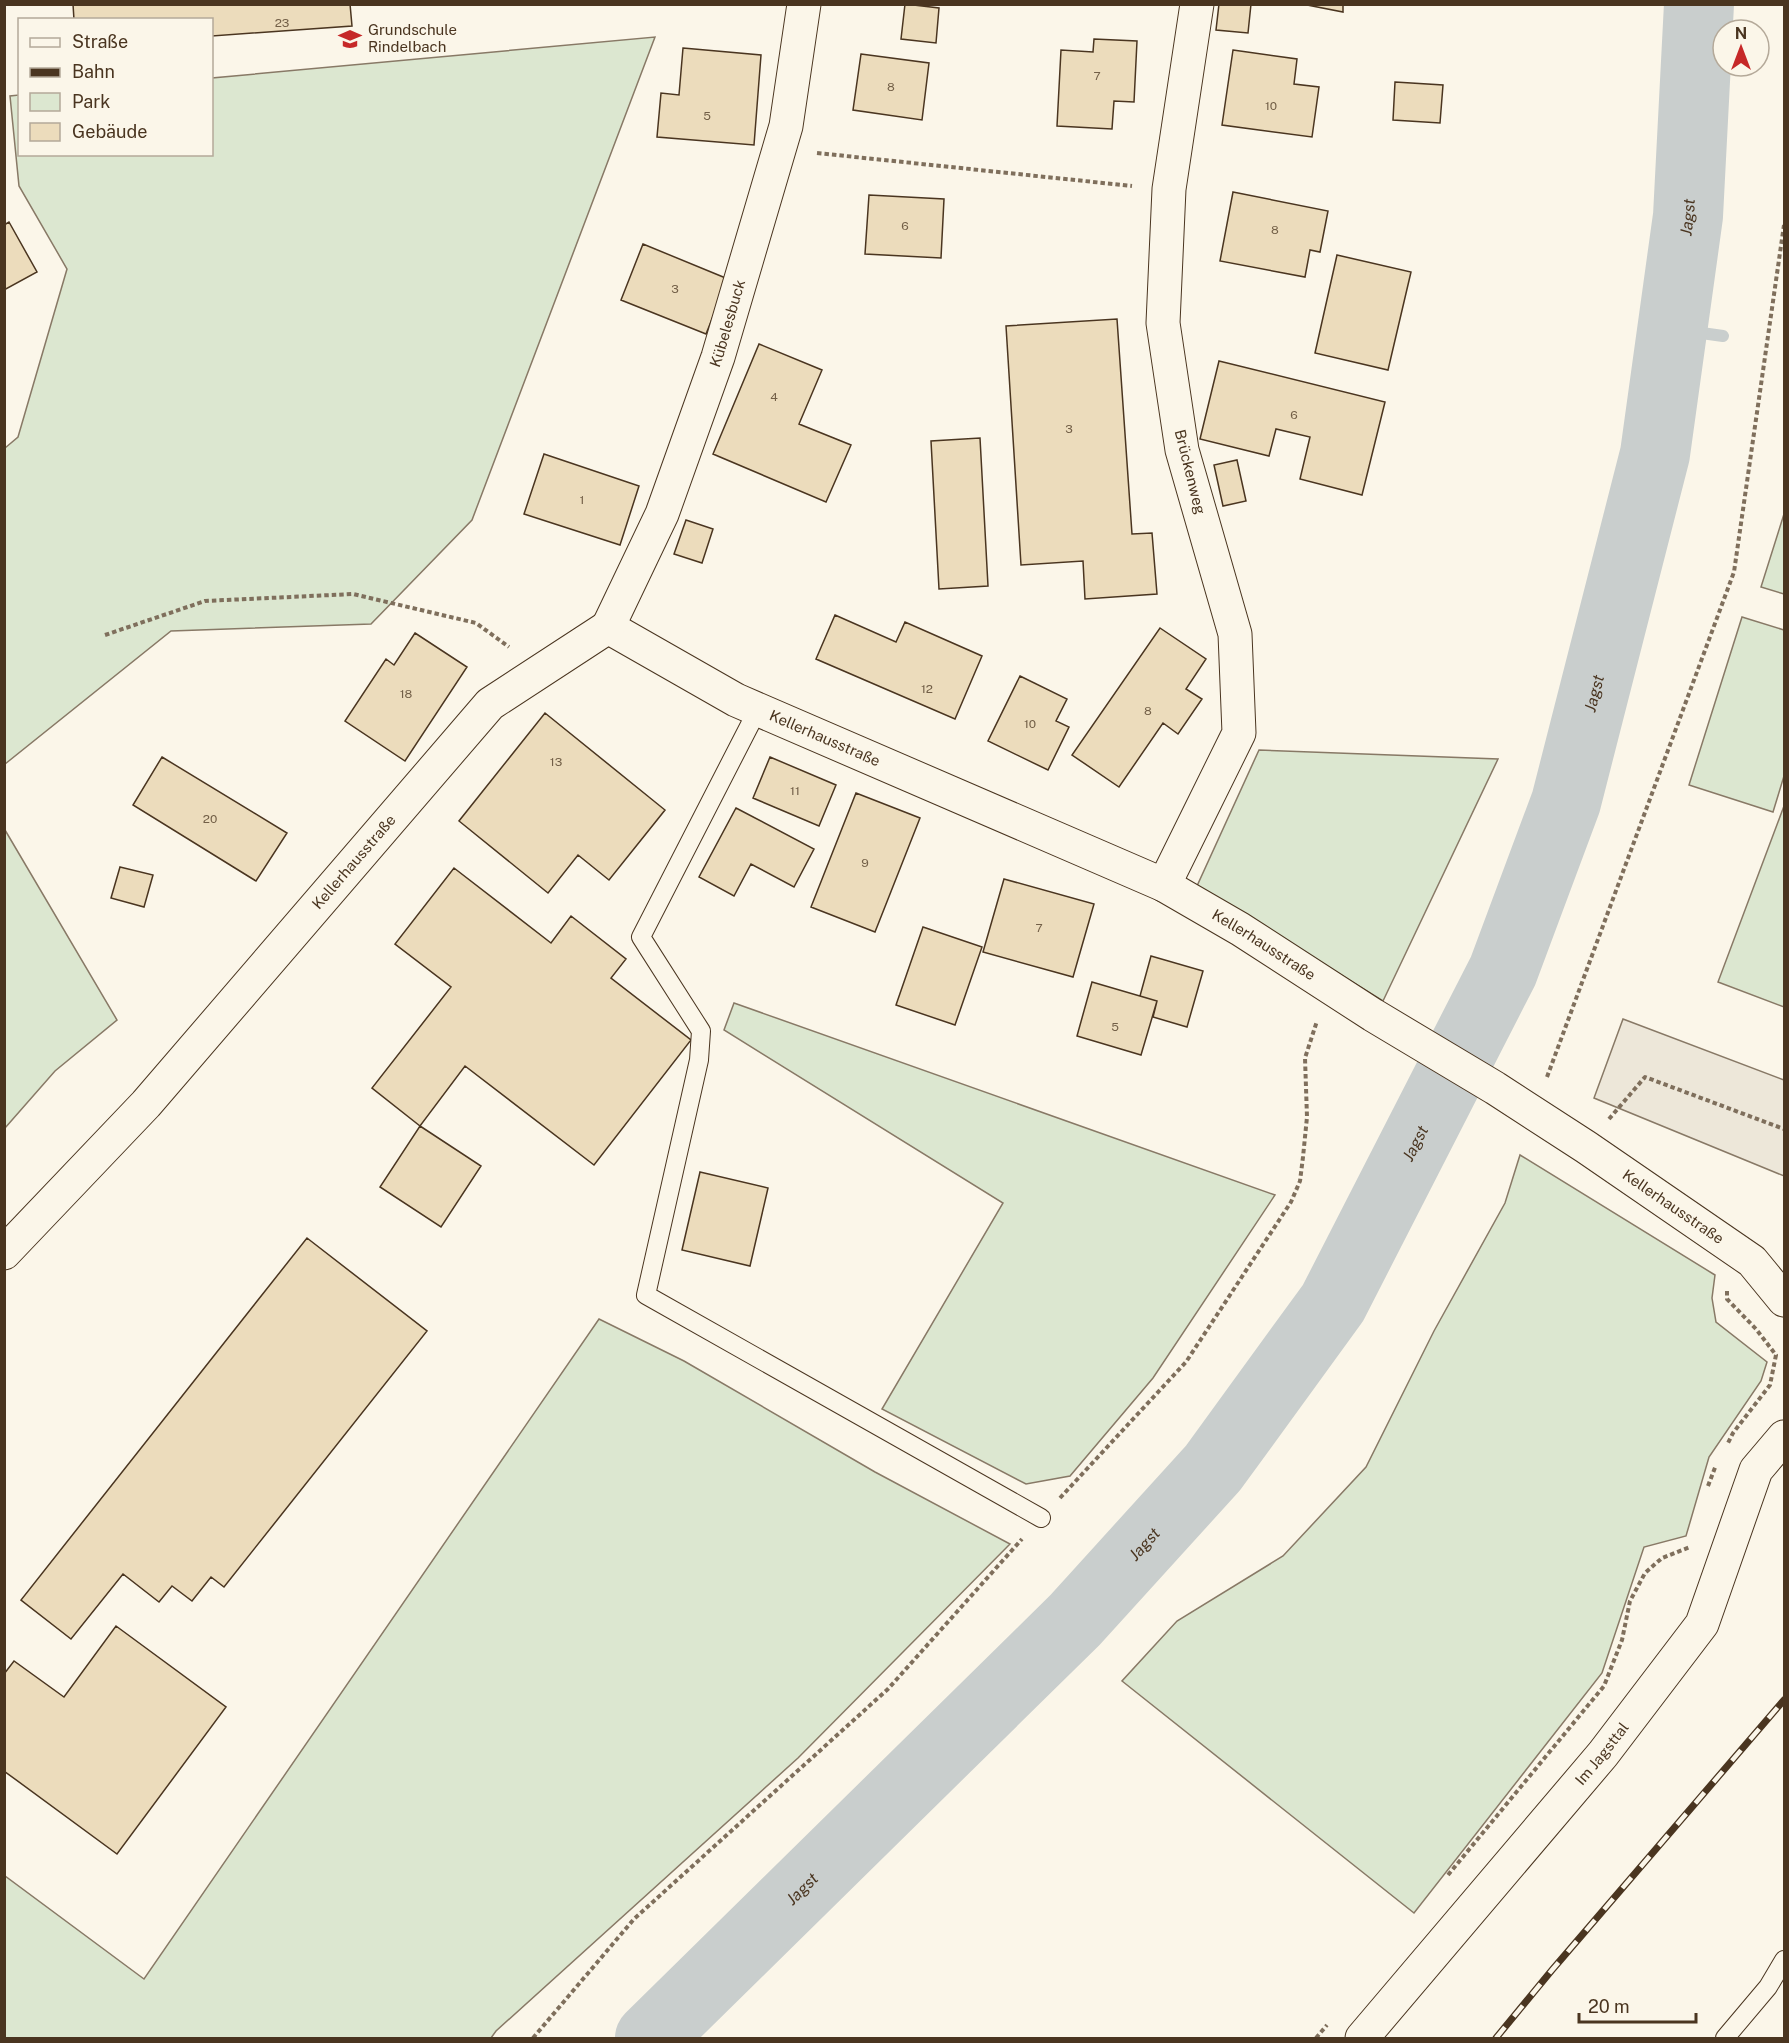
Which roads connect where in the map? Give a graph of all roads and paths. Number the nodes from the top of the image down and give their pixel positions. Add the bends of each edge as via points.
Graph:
1 (804, 4) edge
2 (1197, 4) edge
3 (780, 149) junction
4 (1169, 189) junction
5 (1785, 225) edge
6 (608, 627) junction
7 (105, 635) dead end
8 (541, 671) junction
9 (758, 710) junction
10 (1164, 885) junction
11 (1328, 986) junction
12 (1533, 1114) junction
13 (1785, 1129) edge
14 (1586, 1147) junction
15 (4, 1253) edge
16 (1752, 1261) junction
17 (1785, 1300) edge
18 (1785, 1437) edge
19 (1722, 1453) dead end
20 (1717, 1463) dead end
21 (1706, 1494) dead end
22 (1041, 1518) junction
23 (1692, 1547) dead end
24 (1441, 1884) dead end
25 (1785, 1960) edge
26 (1331, 2020) dead end
27 (533, 2038) edge
28 (1316, 2038) edge
29 (1362, 2038) edge
30 (1725, 2038) edge

1 - 3 street, Kübelesbuck
2 - 4 street, Brückenweg
3 - 4 path
3 - 6 street, Kübelesbuck via 718,357 674,481
4 - 10 street, Brückenweg via 1163,323 1182,450 1235,634 1239,733
5 - 12 path via 1734,572
6 - 8 street, Kellerhausstraße
6 - 9 street, Kellerhausstraße
7 - 8 path via 205,602 352,594 476,623
8 - 15 street, Kellerhausstraße via 490,704 146,1104
9 - 10 street, Kellerhausstraße
9 - 22 lane via 641,937 701,1031 699,1060 646,1295
10 - 11 street, Kellerhausstraße
11 - 12 street, Kellerhausstraße
11 - 22 path via 1305,1058 1304,1157 1291,1202 1186,1362
12 - 14 street, Kellerhausstraße
13 - 14 path via 1645,1077
14 - 16 street, Kellerhausstraße
16 - 17 street, Kellerhausstraße
16 - 19 path via 1728,1280 1727,1299 1776,1355 1770,1385
18 - 29 street, Im Jagsttal via 1756,1470 1702,1624 1603,1754
20 - 21 path
22 - 27 path via 888,1689 634,1919
23 - 24 path via 1662,1558 1645,1573 1630,1601 1622,1640 1604,1686
25 - 30 lane
26 - 28 path

